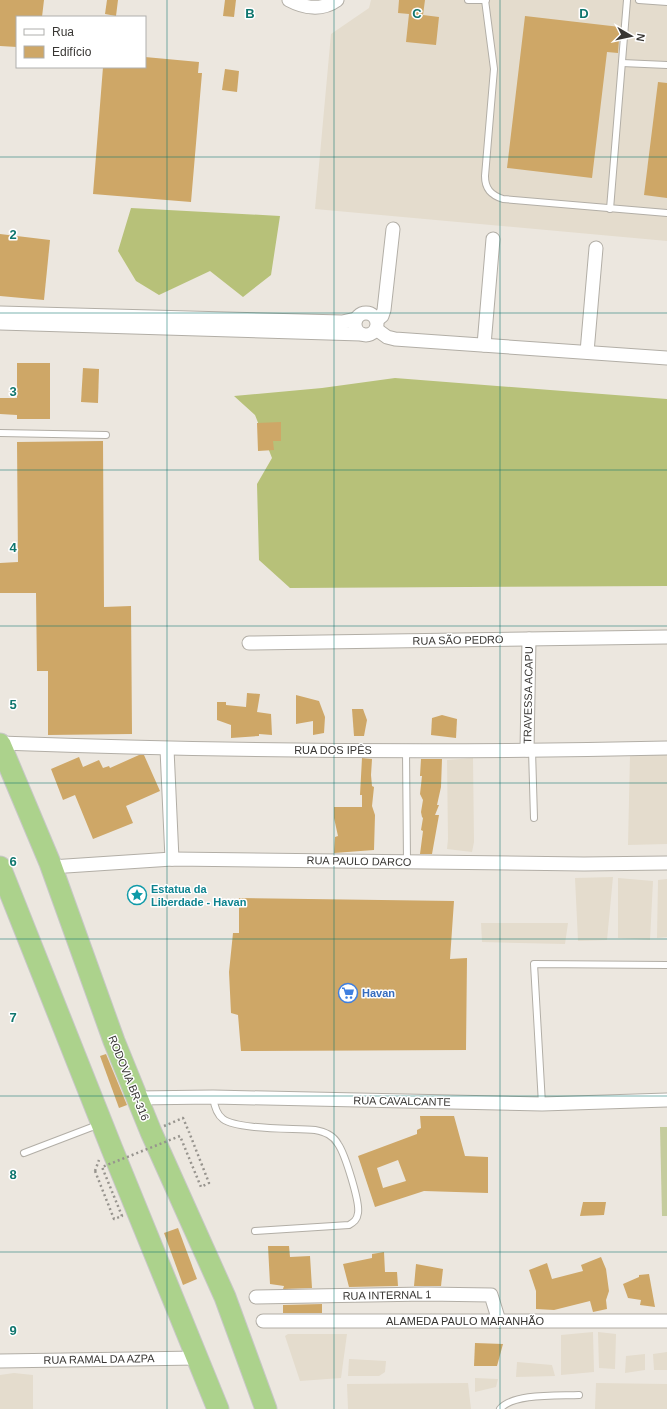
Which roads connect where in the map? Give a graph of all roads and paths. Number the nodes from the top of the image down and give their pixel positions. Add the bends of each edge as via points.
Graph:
1 (288, 0) edge
2 (337, 0) edge
3 (468, 0) edge
4 (485, 0) edge
5 (627, 0) edge
6 (639, 0) edge
7 (667, 2) edge
8 (622, 63) junction
9 (667, 65) edge
10 (610, 209) junction
11 (667, 213) edge
12 (392, 229) dead end
13 (493, 239) dead end
14 (596, 248) dead end
15 (0, 312) edge
16 (356, 319) junction
17 (0, 323) edge
18 (377, 325) junction
19 (361, 334) junction
20 (484, 345) junction
21 (587, 352) junction
22 (667, 358) edge
23 (0, 433) edge
24 (106, 435) dead end
25 (667, 637) edge
26 (529, 639) junction
27 (249, 643) dead end
28 (0, 744) edge
29 (667, 748) edge
30 (168, 749) junction
31 (406, 750) junction
32 (529, 750) junction
33 (534, 818) dead end
34 (172, 858) junction
35 (407, 862) junction
36 (667, 863) edge
37 (0, 866) edge
38 (51, 867) junction
39 (667, 965) edge
40 (213, 1097) junction
41 (137, 1098) junction
42 (667, 1100) edge
43 (542, 1104) junction
44 (101, 1124) junction
45 (151, 1132) junction
46 (24, 1153) dead end
47 (95, 1170) dead end
48 (255, 1231) dead end
49 (256, 1297) dead end
50 (263, 1321) dead end
51 (499, 1321) junction
52 (667, 1321) edge
53 (198, 1358) junction
54 (0, 1361) edge
55 (579, 1396) dead end
56 (218, 1409) edge
57 (266, 1409) edge
58 (500, 1409) edge

1 - 2 street via 311,8
3 - 4 lane
4 - 10 lane via 494,69 485,176 488,190 503,199
5 - 8 lane
6 - 7 lane
8 - 9 lane
8 - 10 lane
10 - 11 lane
12 - 18 street via 384,310
13 - 20 street
14 - 21 street
15 - 16 street via 342,322
16 - 18 street via 358,315 367,312 375,316
16 - 19 street via 355,328
17 - 19 street
18 - 19 street via 370,335
18 - 20 street via 387,337 395,339
20 - 21 street
21 - 22 street
23 - 24 lane
25 - 26 street, RUA SÃO PEDRO
26 - 27 street, RUA SÃO PEDRO
26 - 32 street, TRAVESSA ACAPU
28 - 30 street, RUA DOS IPÊS
28 - 38 highway, RODOVIA BR-316
29 - 32 street, RUA DOS IPÊS
30 - 31 street, RUA DOS IPÊS
30 - 34 street
31 - 32 street, RUA DOS IPÊS
31 - 35 lane
32 - 33 lane, TRAVESSA ACAPU
34 - 35 street, RUA PAULO DARCO
34 - 38 street, RUA PAULO DARCO
35 - 36 street, RUA PAULO DARCO
37 - 44 highway
38 - 41 highway, RODOVIA BR-316
39 - 43 lane via 534,964
40 - 41 street, RUA CAVALCANTE
40 - 43 street, RUA CAVALCANTE
40 - 48 lane via 222,1119 238,1125 328,1133 338,1143 346,1163 356,1198 358,1212 355,1221 349,1225
41 - 45 highway, RODOVIA BR-316
42 - 43 street, RUA CAVALCANTE
44 - 46 lane
44 - 53 highway
45 - 47 path, bridge via 183,1118 209,1183 200,1187 180,1136 102,1167 122,1216 114,1219
45 - 57 highway, RODOVIA BR-316 via 225,1297
49 - 51 street, RUA INTERNAL 1 via 491,1295
50 - 51 street, ALAMEDA PAULO MARANHÃO
51 - 52 street, ALAMEDA PAULO MARANHÃO
53 - 54 street, RUA RAMAL DA AZPA
53 - 56 highway
55 - 58 lane via 522,1398 504,1404

